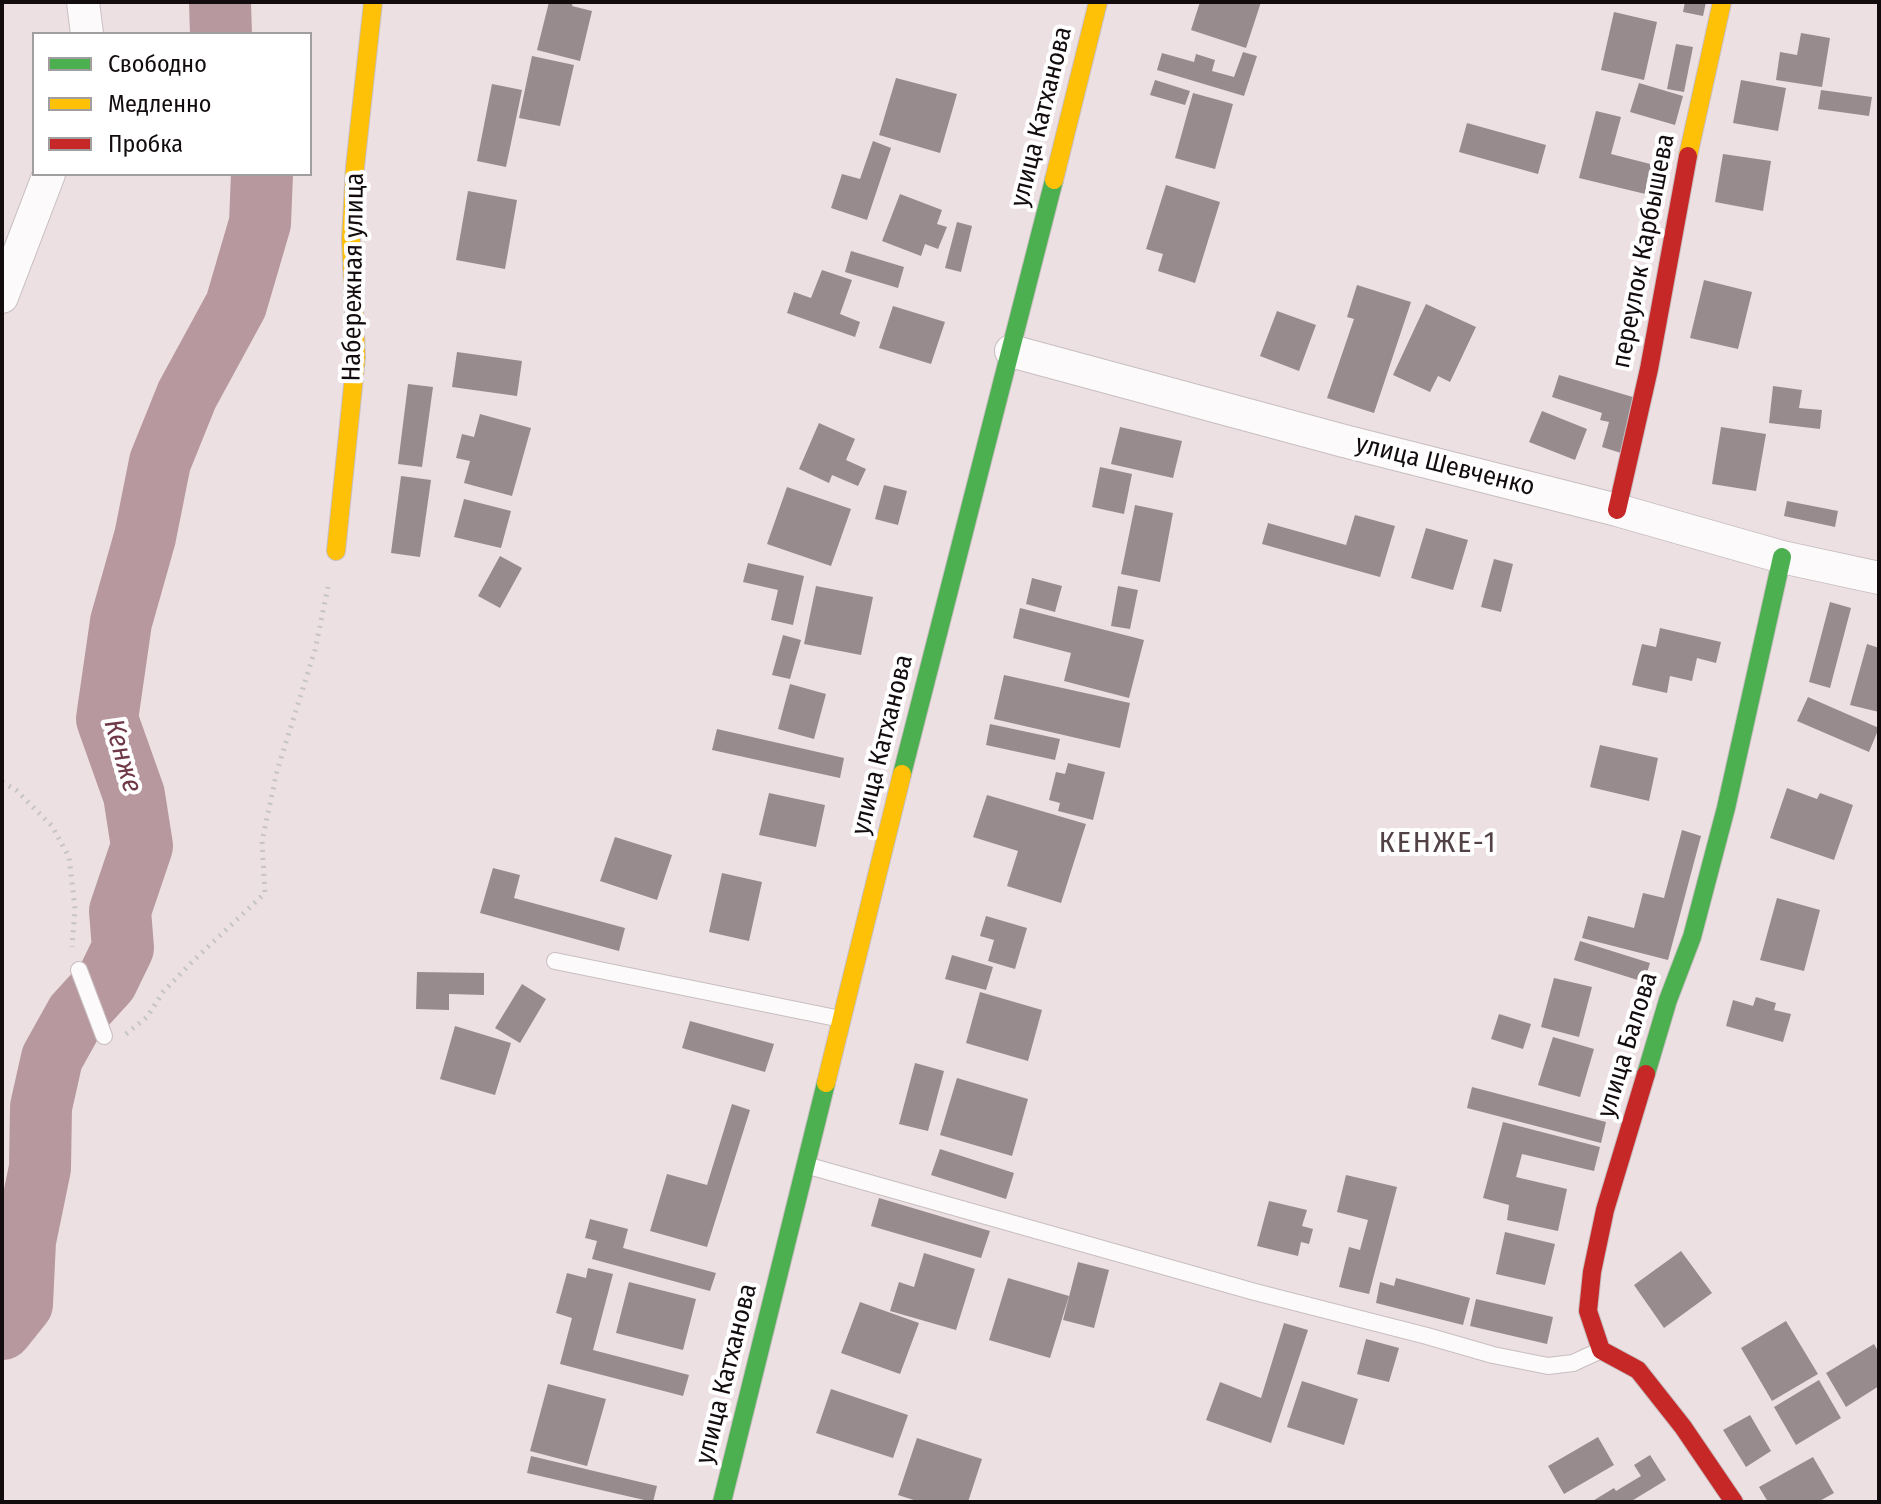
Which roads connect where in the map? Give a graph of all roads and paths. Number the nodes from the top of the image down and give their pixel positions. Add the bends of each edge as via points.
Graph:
1 (83, 2) edge
2 (373, 2) edge
3 (1098, 2) edge
4 (1722, 2) edge
5 (87, 32) edge
6 (48, 176) edge
7 (2, 297) edge
8 (1011, 351) junction
9 (1617, 510) junction
10 (336, 551) joint
11 (1782, 557) junction
12 (1879, 578) edge
13 (2, 782) edge
14 (555, 961) dead end
15 (79, 970) joint
16 (843, 1019) junction
17 (104, 1036) joint
18 (807, 1165) junction
19 (1601, 1350) junction
20 (722, 1502) edge
21 (1734, 1502) edge

1 - 5 street
2 - 10 street, Набережная улица via 351,239 356,357
3 - 8 street, улица Катханова
4 - 9 street, переулок Карбышева
6 - 7 street
8 - 9 street, улица Шевченко
8 - 16 street, улица Катханова
9 - 11 street, улица Шевченко
10 - 17 path via 262,841 265,893 163,992 147,1017 110,1044
11 - 12 street, улица Шевченко
11 - 19 street, улица Балова via 1692,937 1605,1210 1588,1311
13 - 15 path via 52,826 69,857 75,909 71,945
14 - 16 lane
15 - 17 lane
16 - 18 street, улица Катханова
18 - 19 lane via 1493,1355 1548,1366 1573,1363
18 - 20 street, улица Катханова
19 - 21 street via 1638,1370

